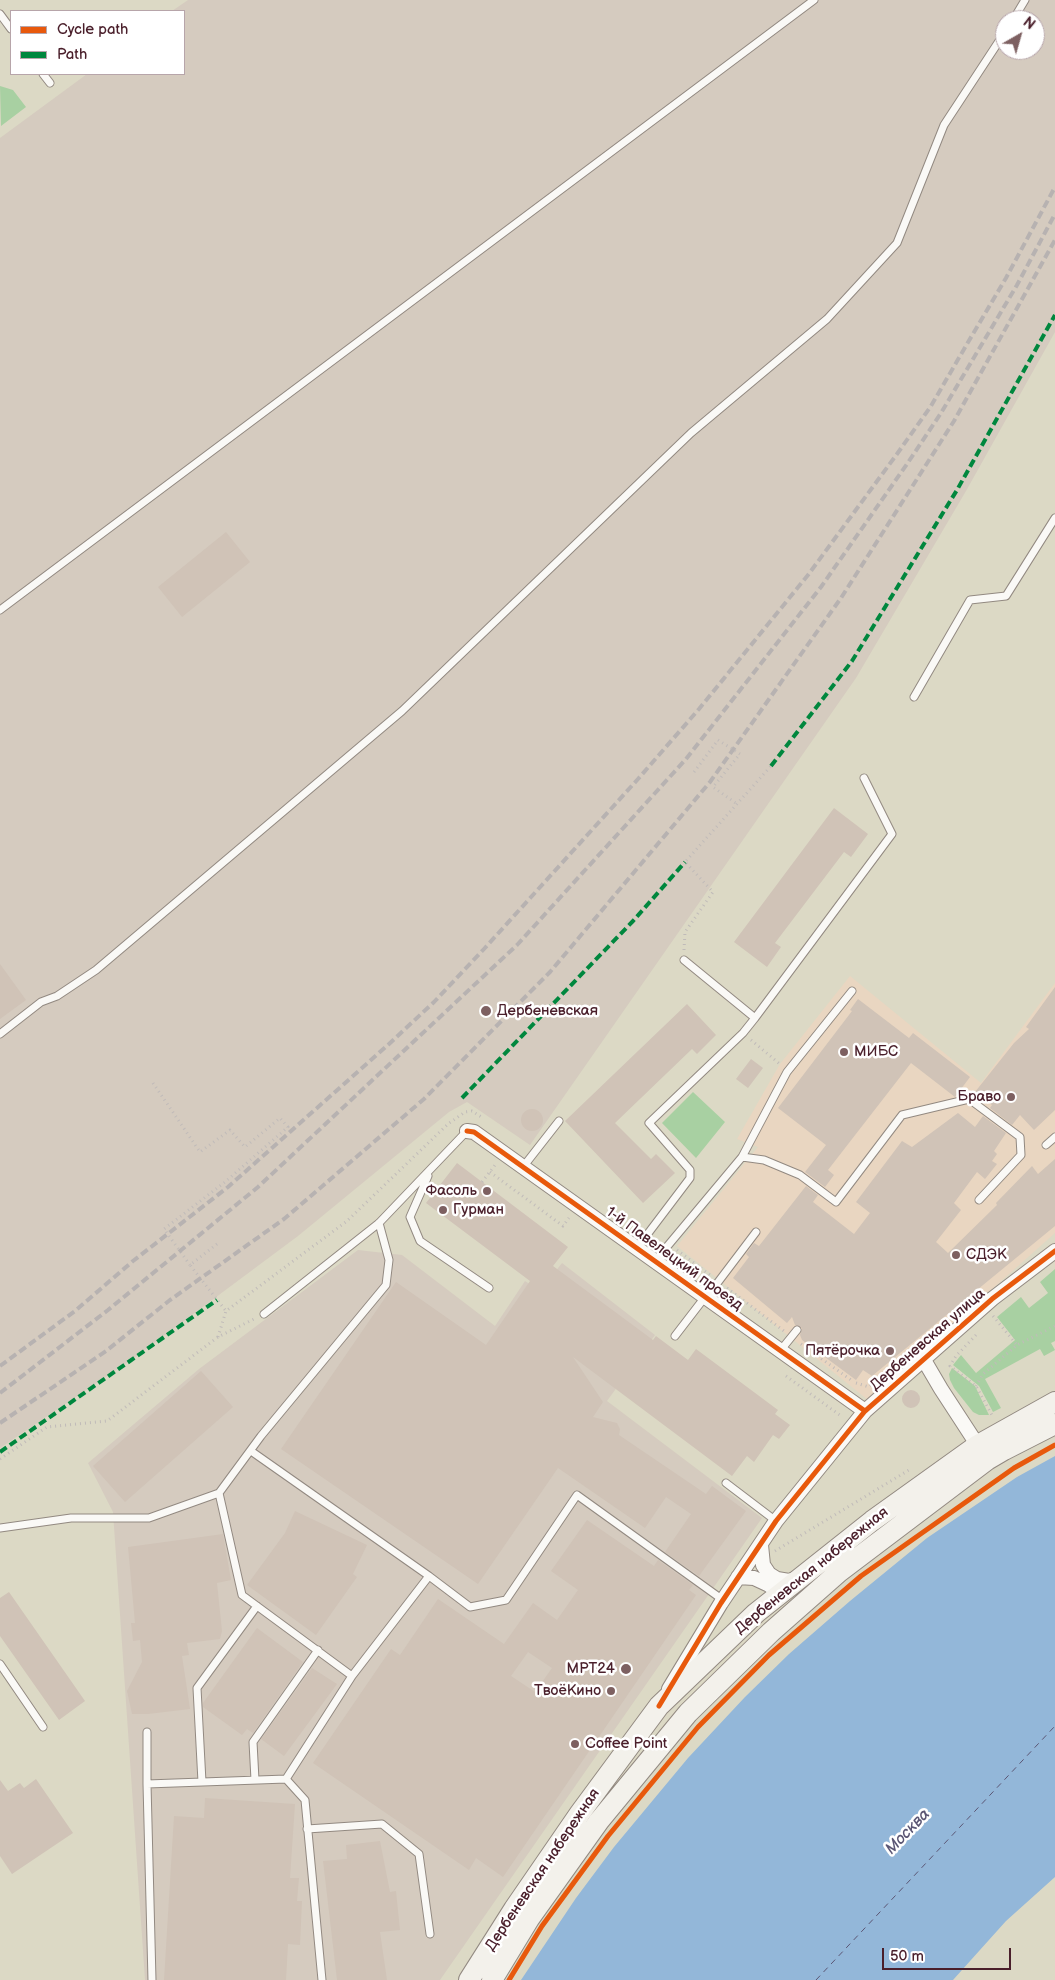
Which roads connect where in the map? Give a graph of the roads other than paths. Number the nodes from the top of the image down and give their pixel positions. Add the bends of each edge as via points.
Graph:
1 (814, 0) edge
2 (0, 14) edge
3 (10, 28) edge
4 (995, 47) edge
5 (45, 75) edge
6 (50, 83) dead end
7 (1055, 518) edge
8 (0, 610) edge
9 (914, 697) dead end
10 (864, 778) dead end
11 (684, 960) road end
12 (852, 991) dead end
13 (755, 1018) junction
14 (0, 1034) edge
15 (559, 1121) dead end
16 (466, 1131) joint
17 (1055, 1137) edge
18 (1046, 1145) dead end
19 (742, 1157) junction
20 (523, 1167) junction
21 (431, 1170) junction
22 (979, 1200) dead end
23 (379, 1223) junction
24 (756, 1232) dead end
25 (637, 1248) junction
26 (1055, 1251) edge
27 (655, 1261) junction
28 (489, 1288) dead end
29 (705, 1298) junction
30 (264, 1314) road end
31 (797, 1330) dead end
32 (675, 1336) dead end
33 (780, 1351) junction
34 (924, 1360) junction
35 (1055, 1402) edge
36 (865, 1411) junction
37 (1055, 1424) edge
38 (251, 1451) junction
39 (982, 1452) junction
40 (726, 1483) dead end
41 (219, 1493) junction
42 (776, 1521) junction
43 (0, 1528) edge
44 (766, 1549) junction
45 (769, 1574) junction
46 (429, 1576) junction
47 (738, 1577) junction
48 (800, 1577) junction
49 (780, 1593) junction
50 (723, 1600) junction
51 (257, 1606) junction
52 (770, 1632) junction
53 (318, 1650) junction
54 (0, 1664) edge
55 (352, 1676) junction
56 (659, 1706) junction
57 (43, 1727) dead end
58 (147, 1732) dead end
59 (286, 1779) junction
60 (255, 1780) junction
61 (202, 1782) junction
62 (147, 1784) junction
63 (307, 1829) junction
64 (430, 1934) dead end
65 (152, 1980) edge
66 (322, 1980) edge
67 (469, 1980) edge
68 (492, 1980) edge

1 - 8 lane
2 - 3 lane
4 - 14 lane via 944,125 897,243 827,319 691,433 402,711 96,970 57,996 41,1002
5 - 6 lane
7 - 9 lane via 1006,596 970,600
10 - 13 lane via 892,834
11 - 13 lane
12 - 19 lane via 787,1072
13 - 25 lane via 649,1123 690,1170 690,1178
15 - 20 lane
16 - 20 street, 1-й Павелецкий проезд via 474,1132
16 - 21 lane
17 - 18 lane
19 - 22 lane via 764,1160 800,1175 836,1202 902,1115 969,1099 1020,1136 1021,1155
19 - 27 lane
20 - 25 street, 1-й Павелецкий проезд
21 - 23 lane
21 - 28 lane via 410,1218 420,1241
23 - 30 lane
23 - 38 lane via 389,1260 386,1285
24 - 29 lane
25 - 27 street, 1-й Павелецкий проезд
26 - 34 street, Дербеневская улица via 992,1299
27 - 29 street, 1-й Павелецкий проезд
29 - 32 lane
29 - 33 street, 1-й Павелецкий проезд
31 - 33 lane
33 - 36 street, 1-й Павелецкий проезд
34 - 36 street, Дербеневская улица
34 - 39 street
35 - 39 main road, Дербеневская набережная
36 - 42 street, Дербеневская улица
37 - 39 main road, Дербеневская набережная via 1004,1450
38 - 41 lane
38 - 46 lane
39 - 48 main road, Дербеневская набережная via 879,1516
39 - 52 main road, Дербеневская набережная
40 - 42 lane
41 - 43 lane via 149,1518 71,1518
41 - 51 lane via 242,1595
42 - 44 street, Дербеневская улица
44 - 45 street via 763,1565
44 - 47 street, Дербеневская улица
45 - 48 street via 789,1581
45 - 49 street
46 - 50 lane via 470,1607 506,1600 577,1495
46 - 55 lane
47 - 49 street via 754,1578
47 - 50 street, Дербеневская улица
48 - 49 main road, Дербеневская набережная
49 - 52 street via 778,1617
49 - 56 main road, Дербеневская набережная
50 - 56 street, Дербеневская улица
51 - 53 lane
51 - 61 lane via 197,1688
52 - 68 main road, Дербеневская набережная via 688,1713 599,1822 529,1919
53 - 55 lane
53 - 60 lane via 253,1742
54 - 57 lane
55 - 59 lane
56 - 67 main road, Дербеневская набережная via 580,1813
58 - 62 lane
59 - 60 lane
59 - 63 lane via 304,1800
60 - 61 lane
61 - 62 lane
62 - 65 lane
63 - 64 lane via 382,1824 419,1854
63 - 66 lane

